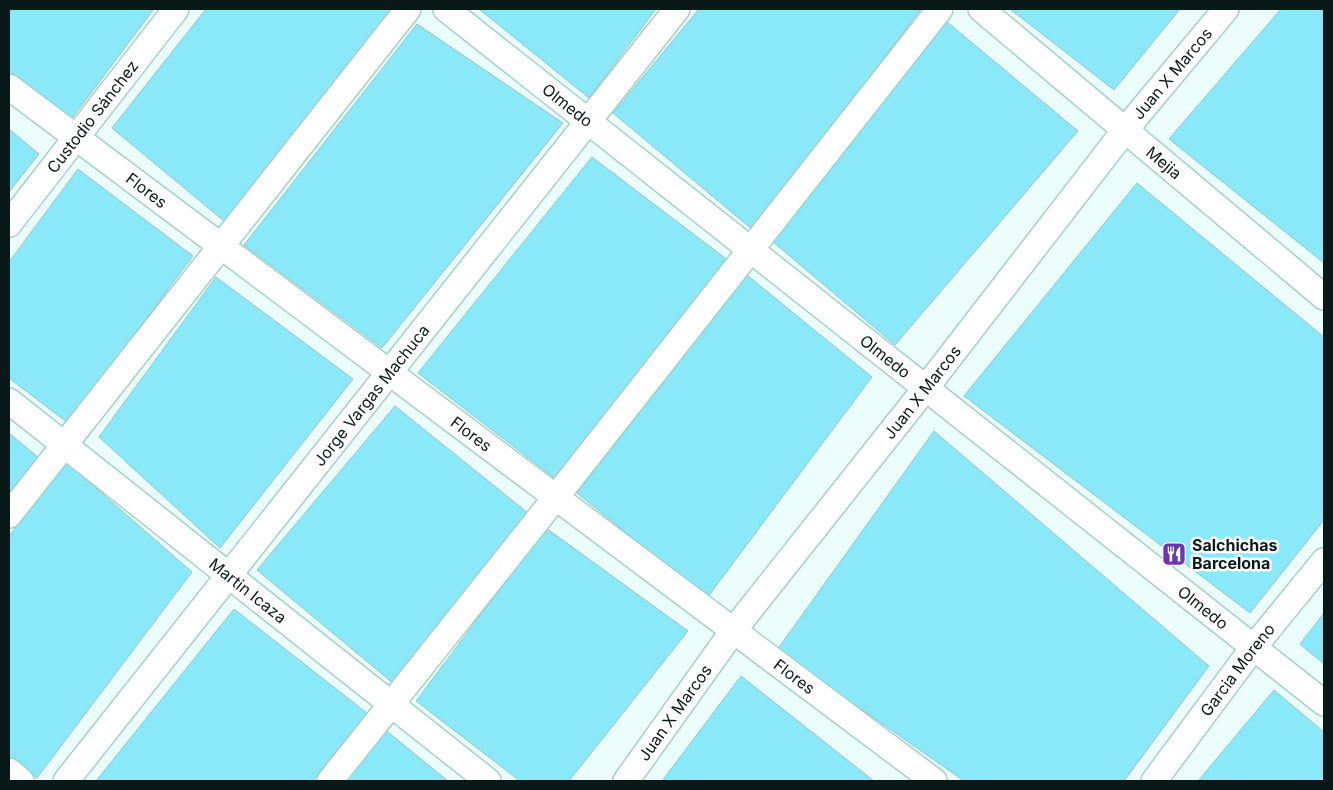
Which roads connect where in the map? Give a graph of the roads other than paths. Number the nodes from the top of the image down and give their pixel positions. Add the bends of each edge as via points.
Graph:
1 (176, 9) edge
2 (408, 9) edge
3 (446, 9) edge
4 (677, 9) edge
5 (940, 9) edge
6 (981, 9) edge
7 (1226, 9) edge
8 (9, 86) edge
9 (588, 121) junction
10 (1125, 130) junction
11 (76, 137) junction
12 (9, 224) edge
13 (221, 246) junction
14 (750, 250) junction
15 (1324, 297) edge
16 (389, 372) junction
17 (925, 389) junction
18 (9, 401) edge
19 (64, 445) junction
20 (556, 498) junction
21 (9, 516) edge
22 (1324, 561) edge
23 (228, 576) junction
24 (733, 631) junction
25 (1253, 648) junction
26 (1324, 703) edge
27 (390, 704) junction
28 (9, 771) edge
29 (21, 781) edge
30 (66, 781) edge
31 (330, 781) edge
32 (488, 781) edge
33 (626, 781) edge
34 (934, 781) edge
35 (1154, 781) edge

1 - 11 street, Custodio Sánchez
2 - 13 street
3 - 9 street, Olmedo
4 - 9 street, Jorge Vargas Machuca
5 - 14 street
6 - 10 street, Mejia
7 - 10 street, Juan X Marcos
8 - 11 street, Flores
9 - 14 street, Olmedo
9 - 16 street, Jorge Vargas Machuca
10 - 15 street, Mejia
10 - 17 street, Juan X Marcos
11 - 12 street, Custodio Sánchez
11 - 13 street, Flores
13 - 16 street, Flores
13 - 19 street
14 - 17 street, Olmedo
14 - 20 street
16 - 20 street, Flores
16 - 23 street, Jorge Vargas Machuca
17 - 24 street, Juan X Marcos
17 - 25 street, Olmedo
18 - 19 street, Martin Icaza
19 - 21 street
19 - 23 street, Martin Icaza
20 - 24 street, Flores
20 - 27 street
22 - 25 street, Garcia Moreno
23 - 27 street, Martin Icaza
23 - 30 street, Jorge Vargas Machuca
24 - 33 street, Juan X Marcos
24 - 34 street, Flores
25 - 26 street, Olmedo
25 - 35 street, Garcia Moreno
27 - 31 street
27 - 32 street, Martin Icaza
28 - 29 street

